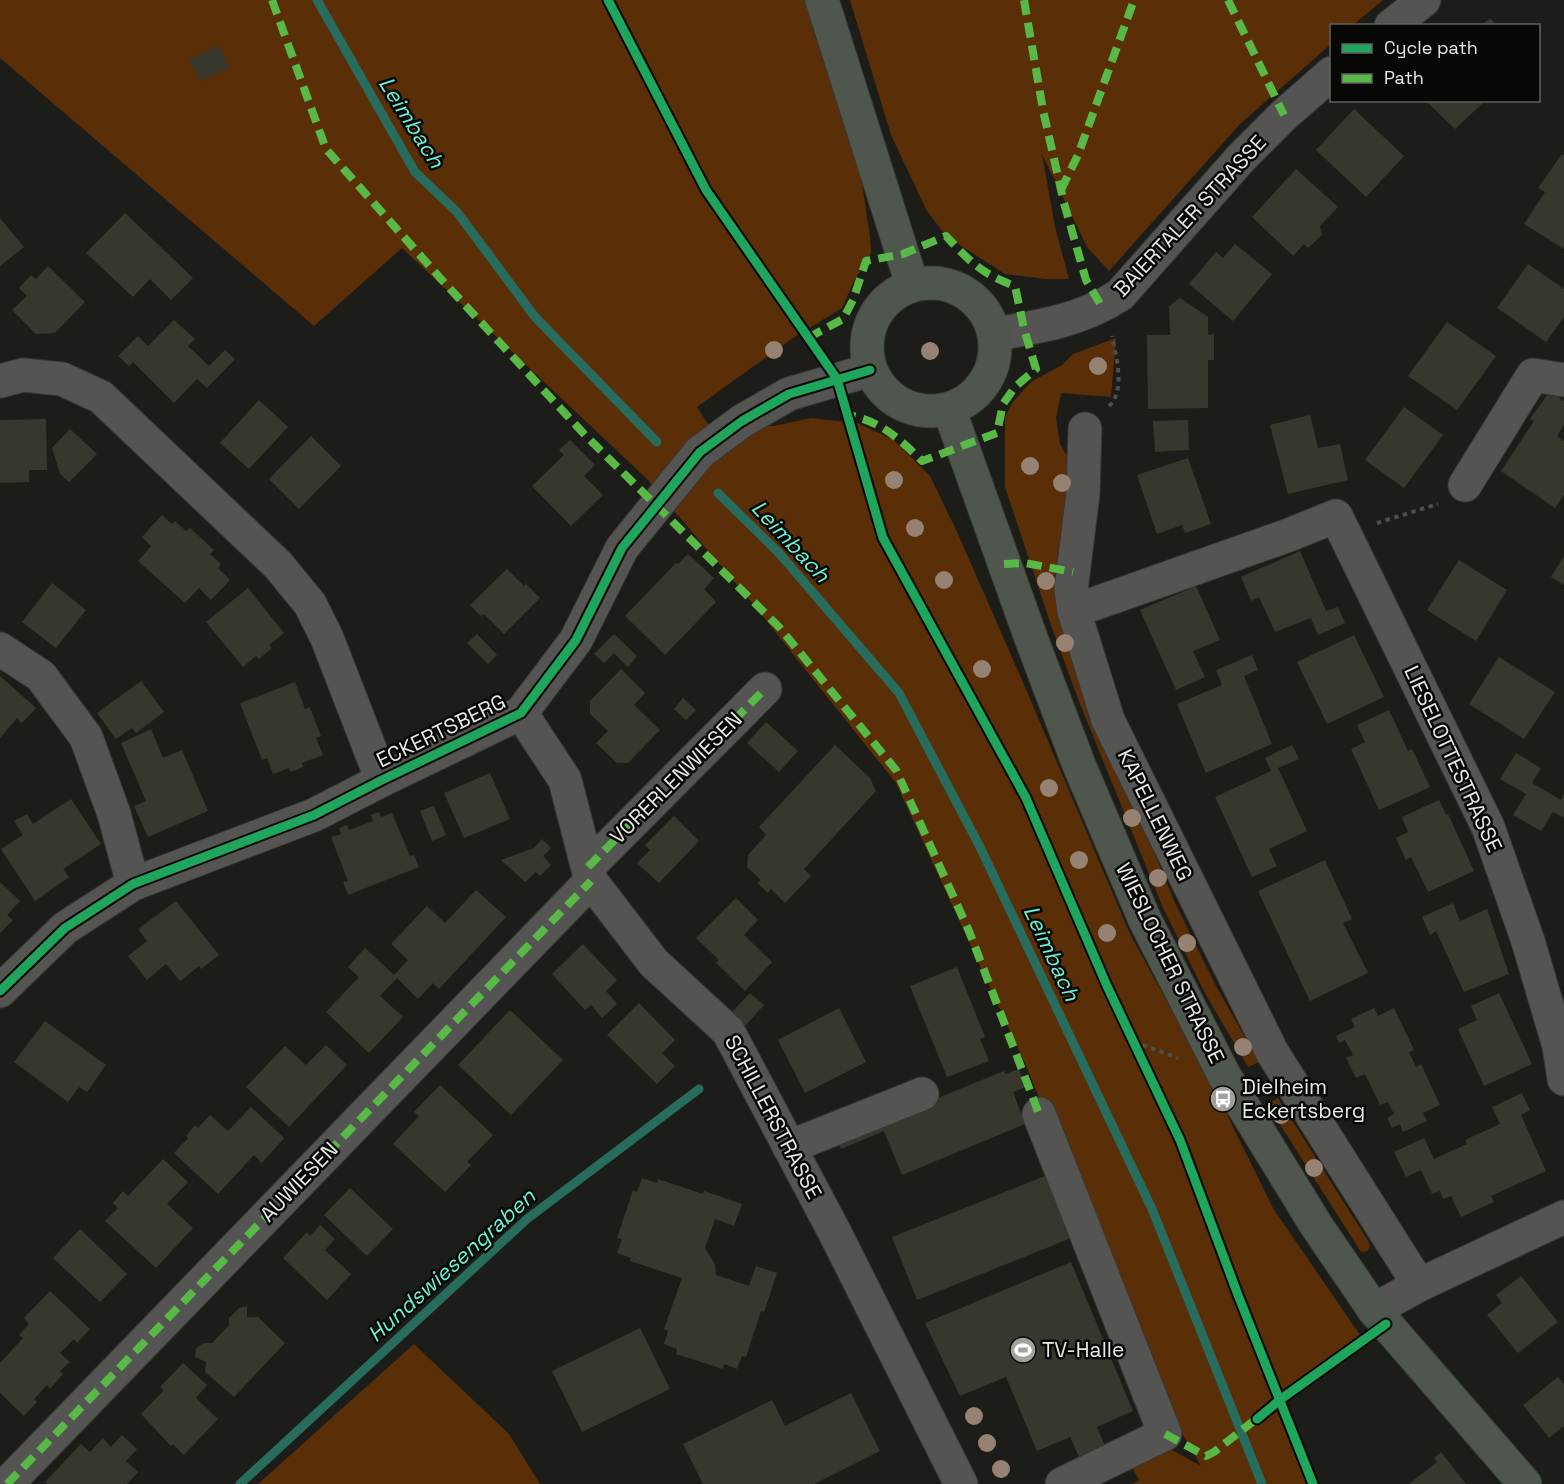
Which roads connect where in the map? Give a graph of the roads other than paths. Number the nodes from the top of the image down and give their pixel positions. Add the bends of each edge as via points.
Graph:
1 (822, 0) edge
2 (1424, 0) edge
3 (1394, 24) edge
4 (1330, 74) edge
5 (912, 285) junction
6 (994, 334) junction
7 (870, 370) junction
8 (1564, 380) edge
9 (0, 381) edge
10 (949, 409) junction
11 (1085, 429) road end
12 (1465, 485) dead end
13 (1074, 611) junction
14 (0, 649) edge
15 (765, 689) dead end
16 (521, 713) junction
17 (382, 780) junction
18 (589, 874) junction
19 (133, 884) junction
20 (0, 991) edge
21 (1564, 1079) edge
22 (922, 1094) dead end
23 (1039, 1114) dead end
24 (789, 1147) junction
25 (1564, 1218) edge
26 (1419, 1285) junction
27 (1374, 1310) junction
28 (7, 1484) edge
29 (961, 1484) edge
30 (1062, 1484) edge
31 (1525, 1484) edge

1 - 5 main road
2 - 3 street
4 - 6 street, BAIERTALER STRASSE via 1240,158 1120,295 1102,307 1052,324
5 - 6 main road via 933,282 955,286 973,297 987,314
5 - 7 main road via 893,294 878,309 869,328 866,349
6 - 10 main road via 996,353 991,372 966,401
7 - 10 main road via 894,400 929,411
7 - 16 street, ECKERTSBERG via 789,394 742,421 700,452 622,548 576,640
8 - 12 street via 1533,375
9 - 17 street, ECKERTSBERG via 23,375 62,379 101,398 278,565 310,604 327,638
10 - 27 main road, WIESLOCHER STRASSE via 1030,639 1145,920 1224,1075 1316,1226
11 - 13 street, KAPELLENWEG via 1083,493 1071,590
13 - 21 street, LIESELOTTESTRASSE via 1336,516 1488,827 1528,941 1559,1046
13 - 26 street, KAPELLENWEG via 1108,720 1272,1053
14 - 19 street via 41,676 86,737 114,814
15 - 18 street, VORERLENWIESEN
16 - 17 street, ECKERTSBERG
16 - 18 street, SCHILLERSTRASSE via 565,780
17 - 19 street, ECKERTSBERG via 314,815
18 - 24 street, SCHILLERSTRASSE via 654,963 728,1031
18 - 28 street, AUWIESEN
19 - 20 street, ECKERTSBERG via 65,928
22 - 24 street
23 - 30 street via 1165,1434
24 - 29 street, SCHILLERSTRASSE
25 - 26 street
26 - 27 street
27 - 31 main road, WIESLOCHER STRASSE

